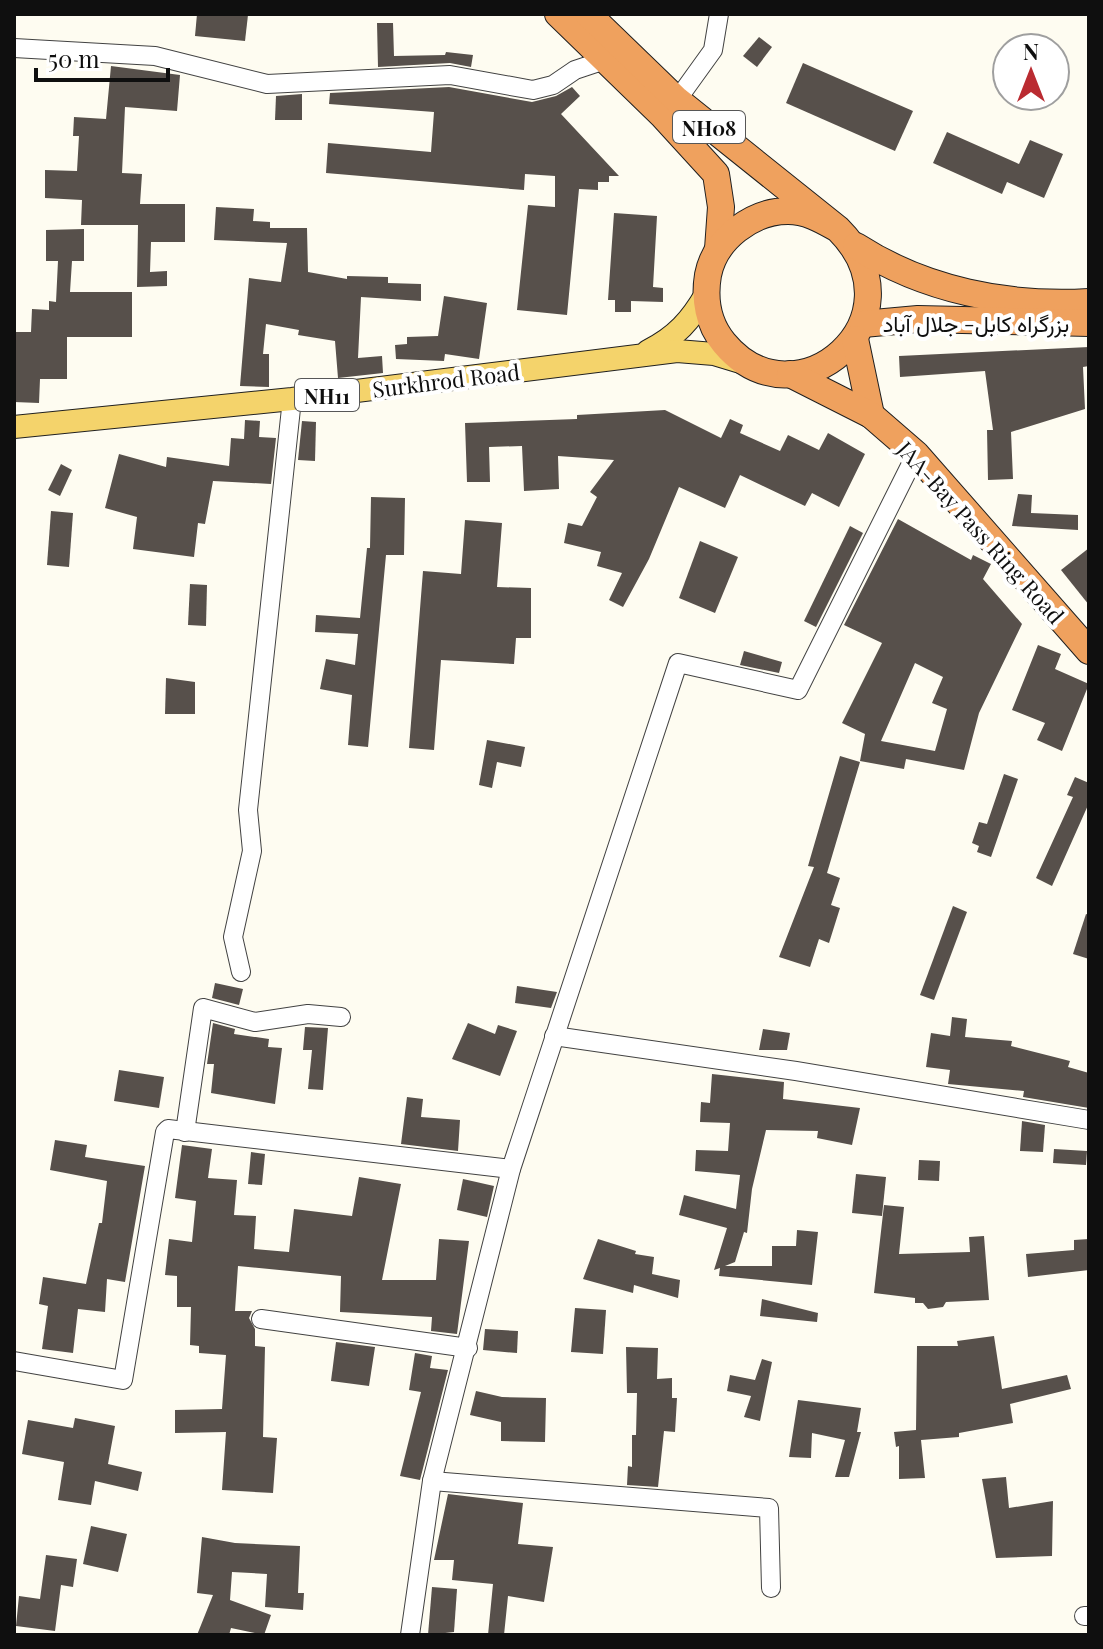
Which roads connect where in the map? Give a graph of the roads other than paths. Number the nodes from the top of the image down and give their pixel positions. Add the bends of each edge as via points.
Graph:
1 (558, 14) edge
2 (588, 14) edge
3 (719, 14) edge
4 (14, 48) edge
5 (605, 60) junction
6 (677, 100) junction
7 (846, 237) junction
8 (718, 249) junction
9 (706, 294) junction
10 (1089, 302) edge
11 (1089, 323) edge
12 (859, 332) junction
13 (640, 355) junction
14 (749, 365) junction
15 (790, 374) junction
16 (292, 399) junction
17 (871, 415) junction
18 (14, 427) edge
19 (916, 454) junction
20 (1089, 651) edge
21 (241, 972) dead end
22 (341, 1017) dead end
23 (554, 1036) junction
24 (1089, 1120) edge
25 (185, 1132) junction
26 (511, 1169) junction
27 (261, 1319) dead end
28 (468, 1348) junction
29 (14, 1361) edge
30 (432, 1481) junction
31 (771, 1588) dead end
32 (410, 1635) edge

1 - 5 highway, NH08
2 - 6 highway, بزرگراه کابل- جلال آباد / NH08
3 - 6 street via 713,50
4 - 5 street via 155,56 267,84 450,75 533,90
5 - 8 highway, NH08 via 716,174 721,207
6 - 7 highway, بزرگراه کابل- جلال آباد / NH08
7 - 8 highway, بزرگراه کابل- جلال آباد / NH08 via 814,216 788,211 761,216 737,229
7 - 10 highway, بزرگراه کابل- جلال آباد / NH08 via 886,265 950,288 1004,299
7 - 12 highway, بزرگراه کابل- جلال آباد via 865,268 869,288
8 - 9 highway, NH08
9 - 13 main road, Surkhrod Road / NH11 via 691,319 668,341
9 - 14 highway, NH08 via 718,335
11 - 12 highway, بزرگراه کابل- جلال آباد via 918,319
12 - 15 highway, بزرگراه کابل- جلال آباد via 837,358 815,370
12 - 17 highway
13 - 14 main road, Surkhrod Road / NH11 via 714,354
13 - 16 main road, Surkhrod Road / NH11
14 - 15 highway, بزرگراه کابل- جلال آباد
15 - 17 highway, JAA-Bay Pass Ring Road
16 - 18 main road, Surkhrod Road / NH11
16 - 21 street via 248,810 252,851 233,937
17 - 19 highway, JAA-Bay Pass Ring Road
19 - 20 highway, JAA-Bay Pass Ring Road
19 - 23 street via 798,690 678,663
22 - 25 street via 308,1014 255,1022 203,1008
23 - 24 street
23 - 26 street
25 - 26 street
25 - 29 street via 165,1132 123,1380
26 - 28 street
27 - 28 street
28 - 30 street
30 - 31 street via 769,1508
30 - 32 street

